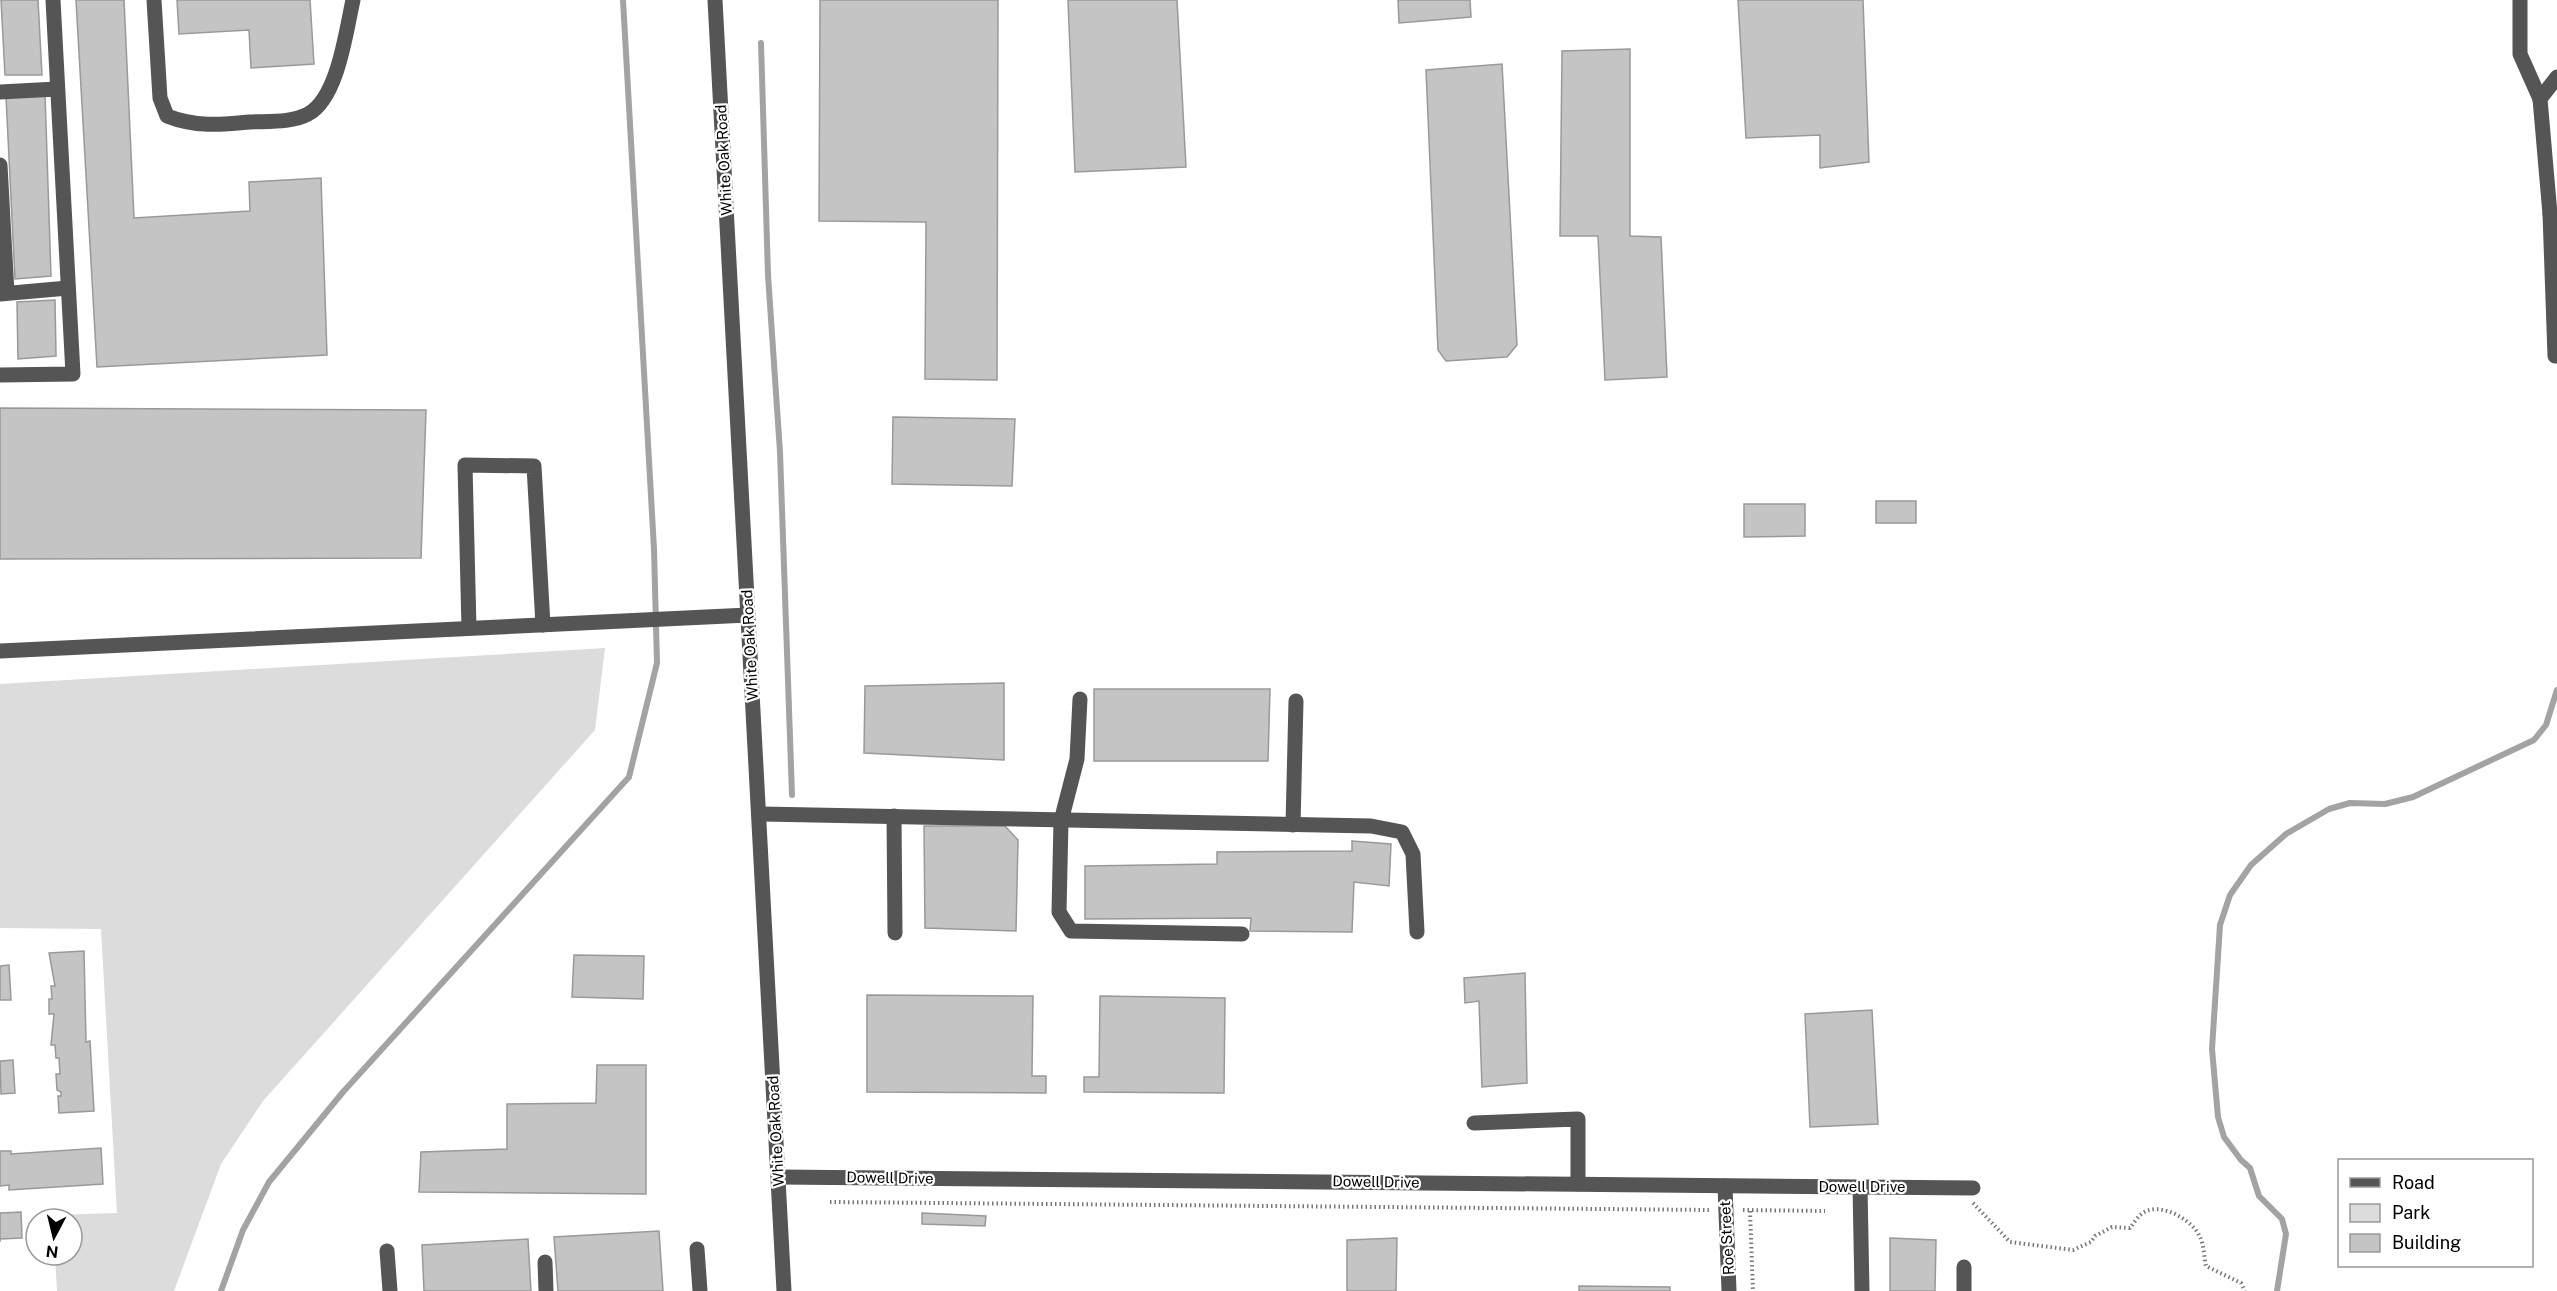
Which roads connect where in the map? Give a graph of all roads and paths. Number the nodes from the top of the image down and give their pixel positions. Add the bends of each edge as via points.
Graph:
1 (52, 0) edge
2 (154, 0) edge
3 (353, 0) edge
4 (715, 0) edge
5 (2520, 0) edge
6 (2557, 77) edge
7 (57, 89) junction
8 (0, 92) edge
9 (2540, 99) junction
10 (0, 165) edge
11 (2554, 215) edge
12 (68, 288) junction
13 (4, 293) edge
14 (2555, 356) dead end
15 (0, 375) edge
16 (748, 615) junction
17 (543, 625) junction
18 (470, 628) junction
19 (0, 651) edge
20 (1080, 699) dead end
21 (1296, 701) dead end
22 (759, 814) junction
23 (894, 816) junction
24 (1061, 822) junction
25 (1293, 825) junction
26 (1417, 932) dead end
27 (895, 933) dead end
28 (1242, 934) dead end
29 (1474, 1123) dead end
30 (779, 1177) junction
31 (1578, 1184) junction
32 (1725, 1186) junction
33 (1860, 1187) junction
34 (1965, 1188) joint
35 (830, 1202) dead end
36 (1726, 1210) junction
37 (1749, 1210) junction
38 (1825, 1211) dead end
39 (697, 1249) dead end
40 (387, 1251) dead end
41 (545, 1262) dead end
42 (1964, 1267) dead end
43 (390, 1291) edge
44 (546, 1291) edge
45 (700, 1291) edge
46 (784, 1291) edge
47 (1730, 1291) edge
48 (1753, 1291) edge
49 (1862, 1291) edge
50 (1964, 1291) edge
51 (2245, 1291) edge

1 - 7 street
2 - 3 street via 160,98 167,116 211,126 308,115 330,90
4 - 16 street, White Oak Road
5 - 9 street via 2520,54
6 - 9 street
7 - 8 street
7 - 12 street
9 - 11 street
10 - 13 street
11 - 14 street
12 - 13 street
12 - 15 street via 73,374
16 - 17 street
16 - 22 street, White Oak Road
17 - 18 street
17 - 18 street via 534,466 465,465
18 - 19 street
20 - 24 street via 1077,759
21 - 25 street
22 - 23 street
22 - 30 street, White Oak Road
23 - 24 street
23 - 27 street
24 - 25 street
24 - 28 street via 1059,912 1071,931
25 - 26 street via 1371,826 1402,832 1413,854
29 - 31 street via 1578,1119
30 - 31 street, Dowell Drive
30 - 46 street, White Oak Road
31 - 32 street, Dowell Drive
32 - 33 street, Dowell Drive
32 - 36 street, Roe Street
33 - 34 street, Dowell Drive
33 - 49 street
34 - 51 path via 2010,1242 2073,1250 2112,1227 2130,1228 2143,1212 2157,1209 2176,1215 2200,1237 2206,1266 2241,1283
35 - 36 path
36 - 37 path
36 - 47 street, Roe Street
37 - 38 path
37 - 48 path
39 - 45 street
40 - 43 street
41 - 44 street
42 - 50 street

